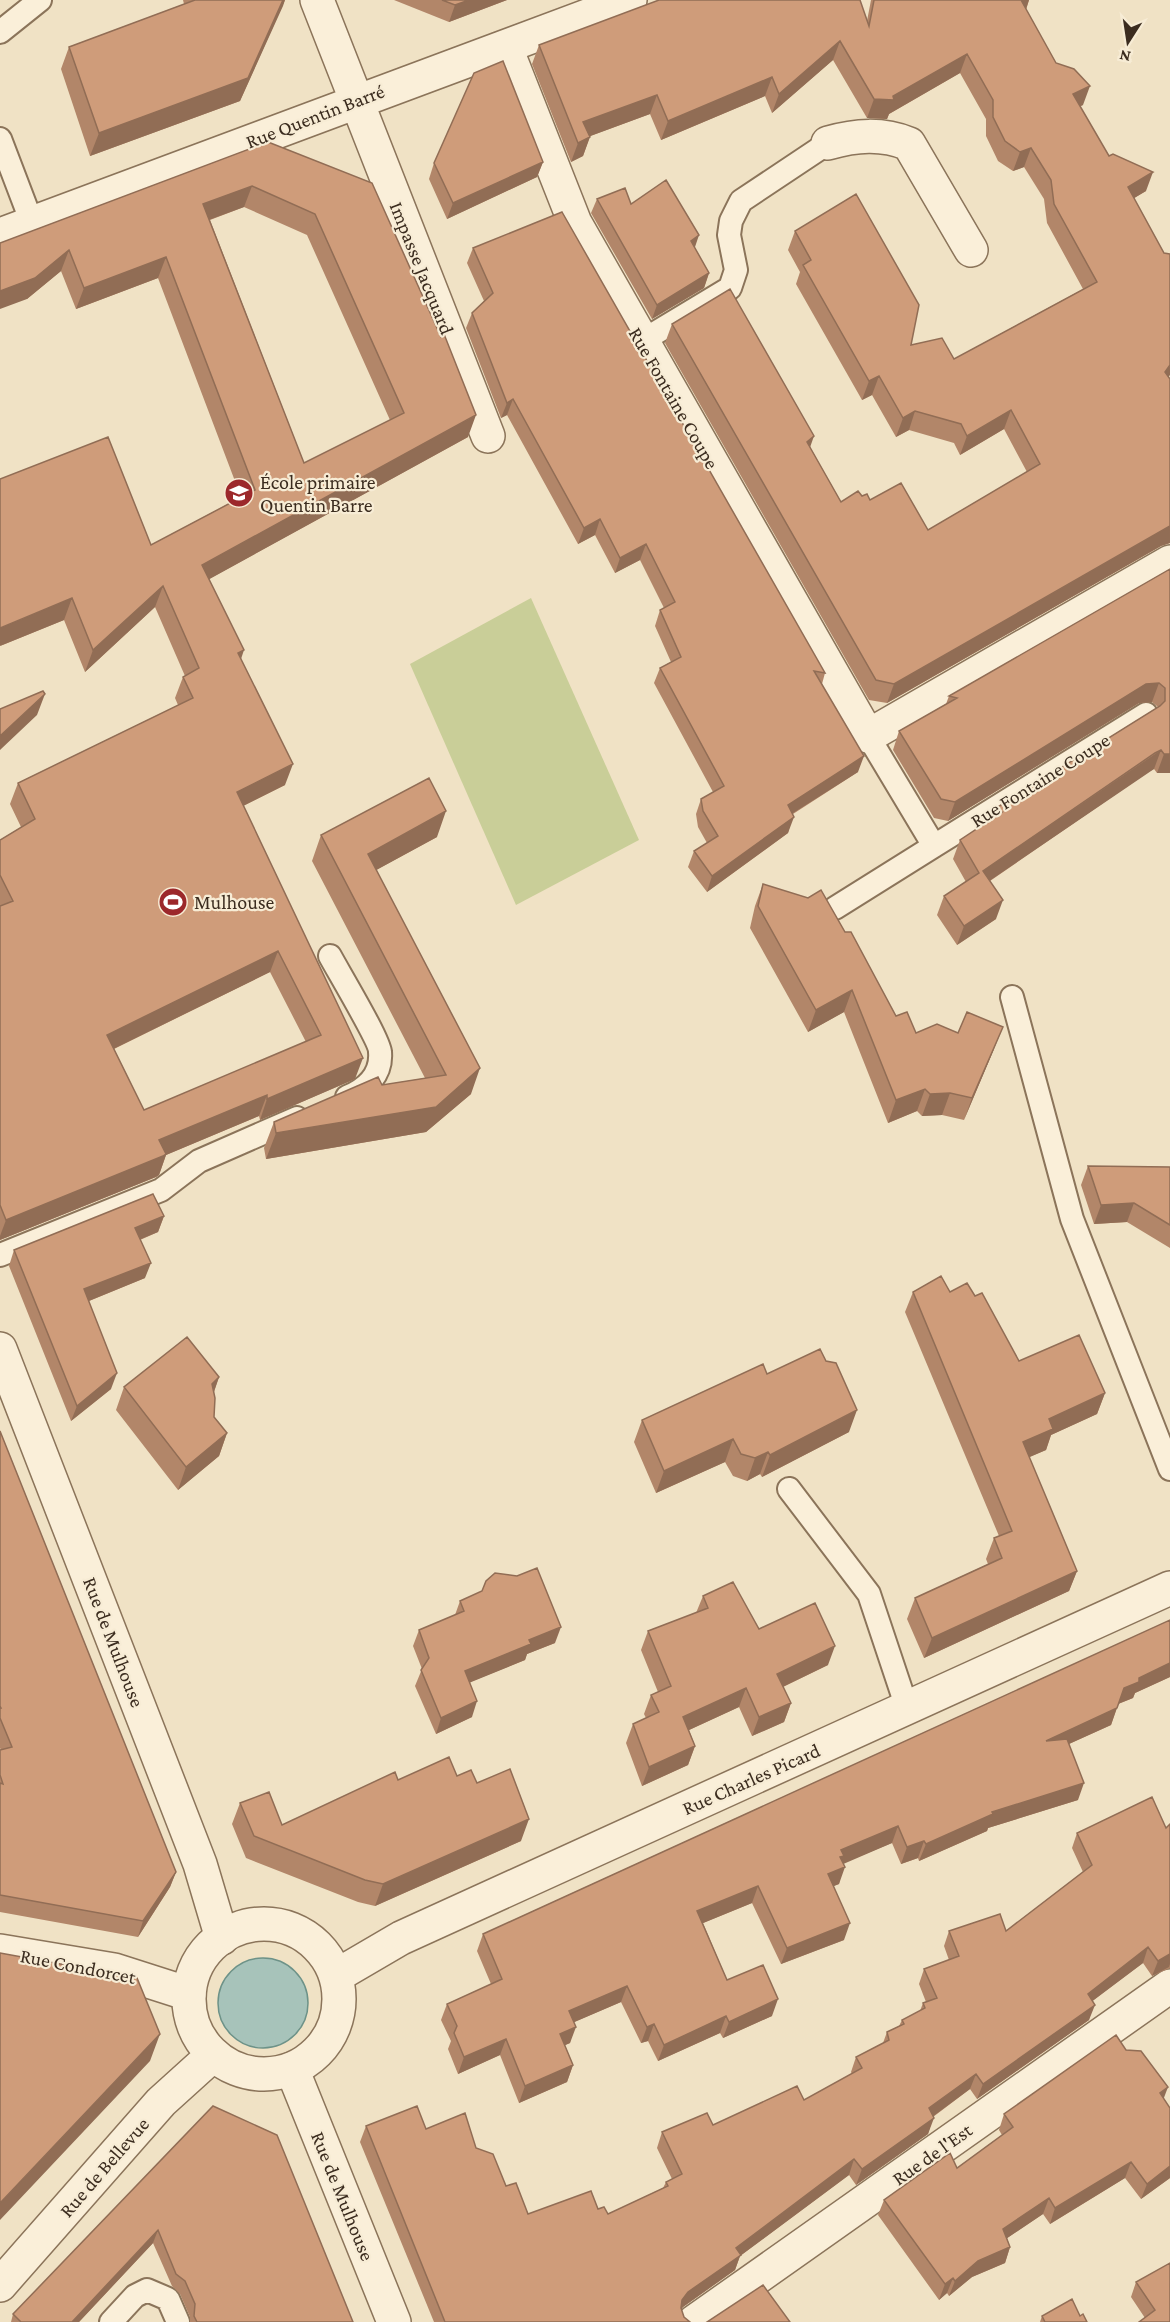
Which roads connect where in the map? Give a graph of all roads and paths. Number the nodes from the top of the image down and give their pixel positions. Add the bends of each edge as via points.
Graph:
1 (40, 0) edge
2 (317, 0) edge
3 (630, 0) edge
4 (0, 32) edge
5 (506, 48) junction
6 (355, 100) junction
7 (0, 140) edge
8 (828, 143) joint
9 (32, 223) junction
10 (0, 235) edge
11 (971, 250) dead end
12 (642, 341) junction
13 (488, 436) dead end
14 (1170, 562) edge
15 (1146, 714) edge
16 (868, 736) junction
17 (934, 846) junction
18 (835, 908) dead end
19 (330, 956) dead end
20 (1012, 997) dead end
21 (0, 1255) edge
22 (0, 1349) edge
23 (1170, 1469) edge
24 (789, 1489) dead end
25 (1170, 1588) edge
26 (907, 1708) junction
27 (222, 1938) junction
28 (0, 1951) edge
29 (336, 1976) junction
30 (1170, 1986) edge
31 (189, 1994) junction
32 (213, 2055) junction
33 (292, 2069) junction
34 (0, 2285) edge
35 (111, 2322) edge
36 (178, 2322) edge
37 (394, 2322) edge
38 (694, 2322) edge

1 - 4 lane
2 - 6 street, Impasse Jacquard
3 - 5 street, Rue Quentin Barré
5 - 6 street, Rue Quentin Barré
5 - 12 street, Rue Fontaine Coupe via 575,223
6 - 9 street, Rue Quentin Barré
6 - 13 street, Impasse Jacquard
7 - 9 lane
8 - 11 street via 867,136 909,144
8 - 12 lane via 741,201 729,235 736,270 730,288
9 - 10 street, Rue Quentin Barré
12 - 16 street, Rue Fontaine Coupe
14 - 16 street
15 - 17 lane, Rue Fontaine Coupe
16 - 17 lane, Rue Fontaine Coupe
17 - 18 lane, Rue Fontaine Coupe
19 - 21 lane via 380,1050 376,1072 364,1090 199,1161 161,1190
20 - 23 lane via 1072,1219
22 - 27 street, Rue de Mulhouse via 200,1864
24 - 26 lane via 869,1594
25 - 26 street, Rue Charles Picard
26 - 29 street, Rue Charles Picard via 401,1938
27 - 29 street via 242,1928 265,1924 288,1928 309,1938 325,1955
27 - 31 street via 205,1953 194,1972
28 - 31 street, Rue Condorcet via 114,1970
29 - 33 street via 340,1998 327,2042 312,2058
30 - 38 street, Rue de l'Est
31 - 32 street via 191,2016
32 - 33 street via 250,2073
32 - 34 street, Rue de Bellevue via 161,2102
33 - 37 street, Rue de Mulhouse
35 - 36 lane via 135,2296 147,2290 168,2299

